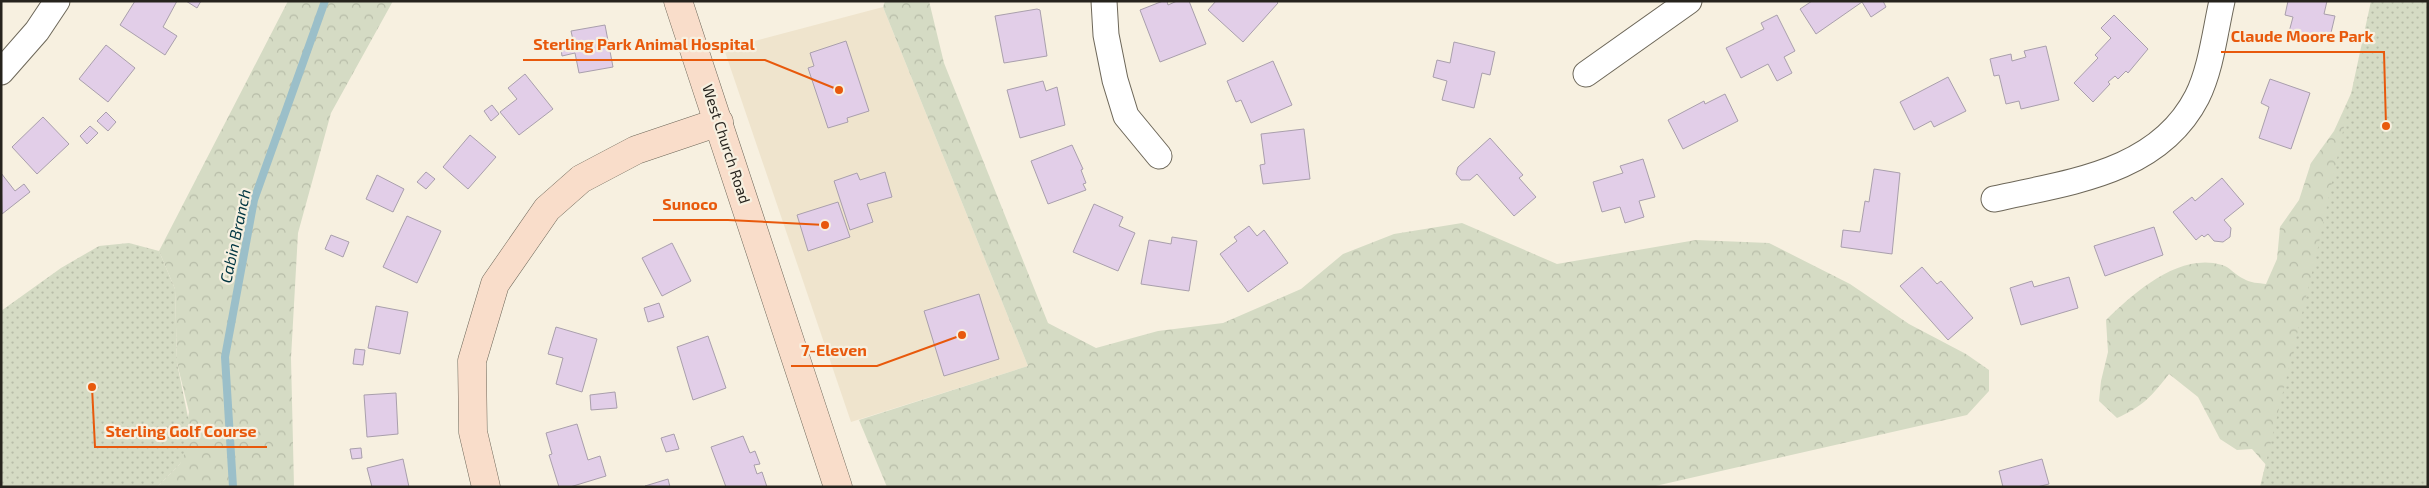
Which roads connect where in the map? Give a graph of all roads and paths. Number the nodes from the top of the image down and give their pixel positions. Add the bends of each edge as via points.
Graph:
1 (57, 1) edge
2 (678, 1) edge
3 (1104, 1) edge
4 (1689, 1) edge
5 (2222, 1) edge
6 (1, 72) edge
7 (1586, 74) dead end
8 (719, 122) junction
9 (1159, 156) dead end
10 (1994, 198) dead end
11 (486, 487) edge
12 (838, 487) edge

1 - 6 street via 38,31
2 - 8 main road, West Church Road
3 - 9 street via 1106,35 1126,116
4 - 7 street
5 - 10 street via 2197,97 2170,134 2137,158 2099,175
8 - 11 main road via 636,150 581,179 547,209 496,284 472,361 473,432
8 - 12 main road, West Church Road

